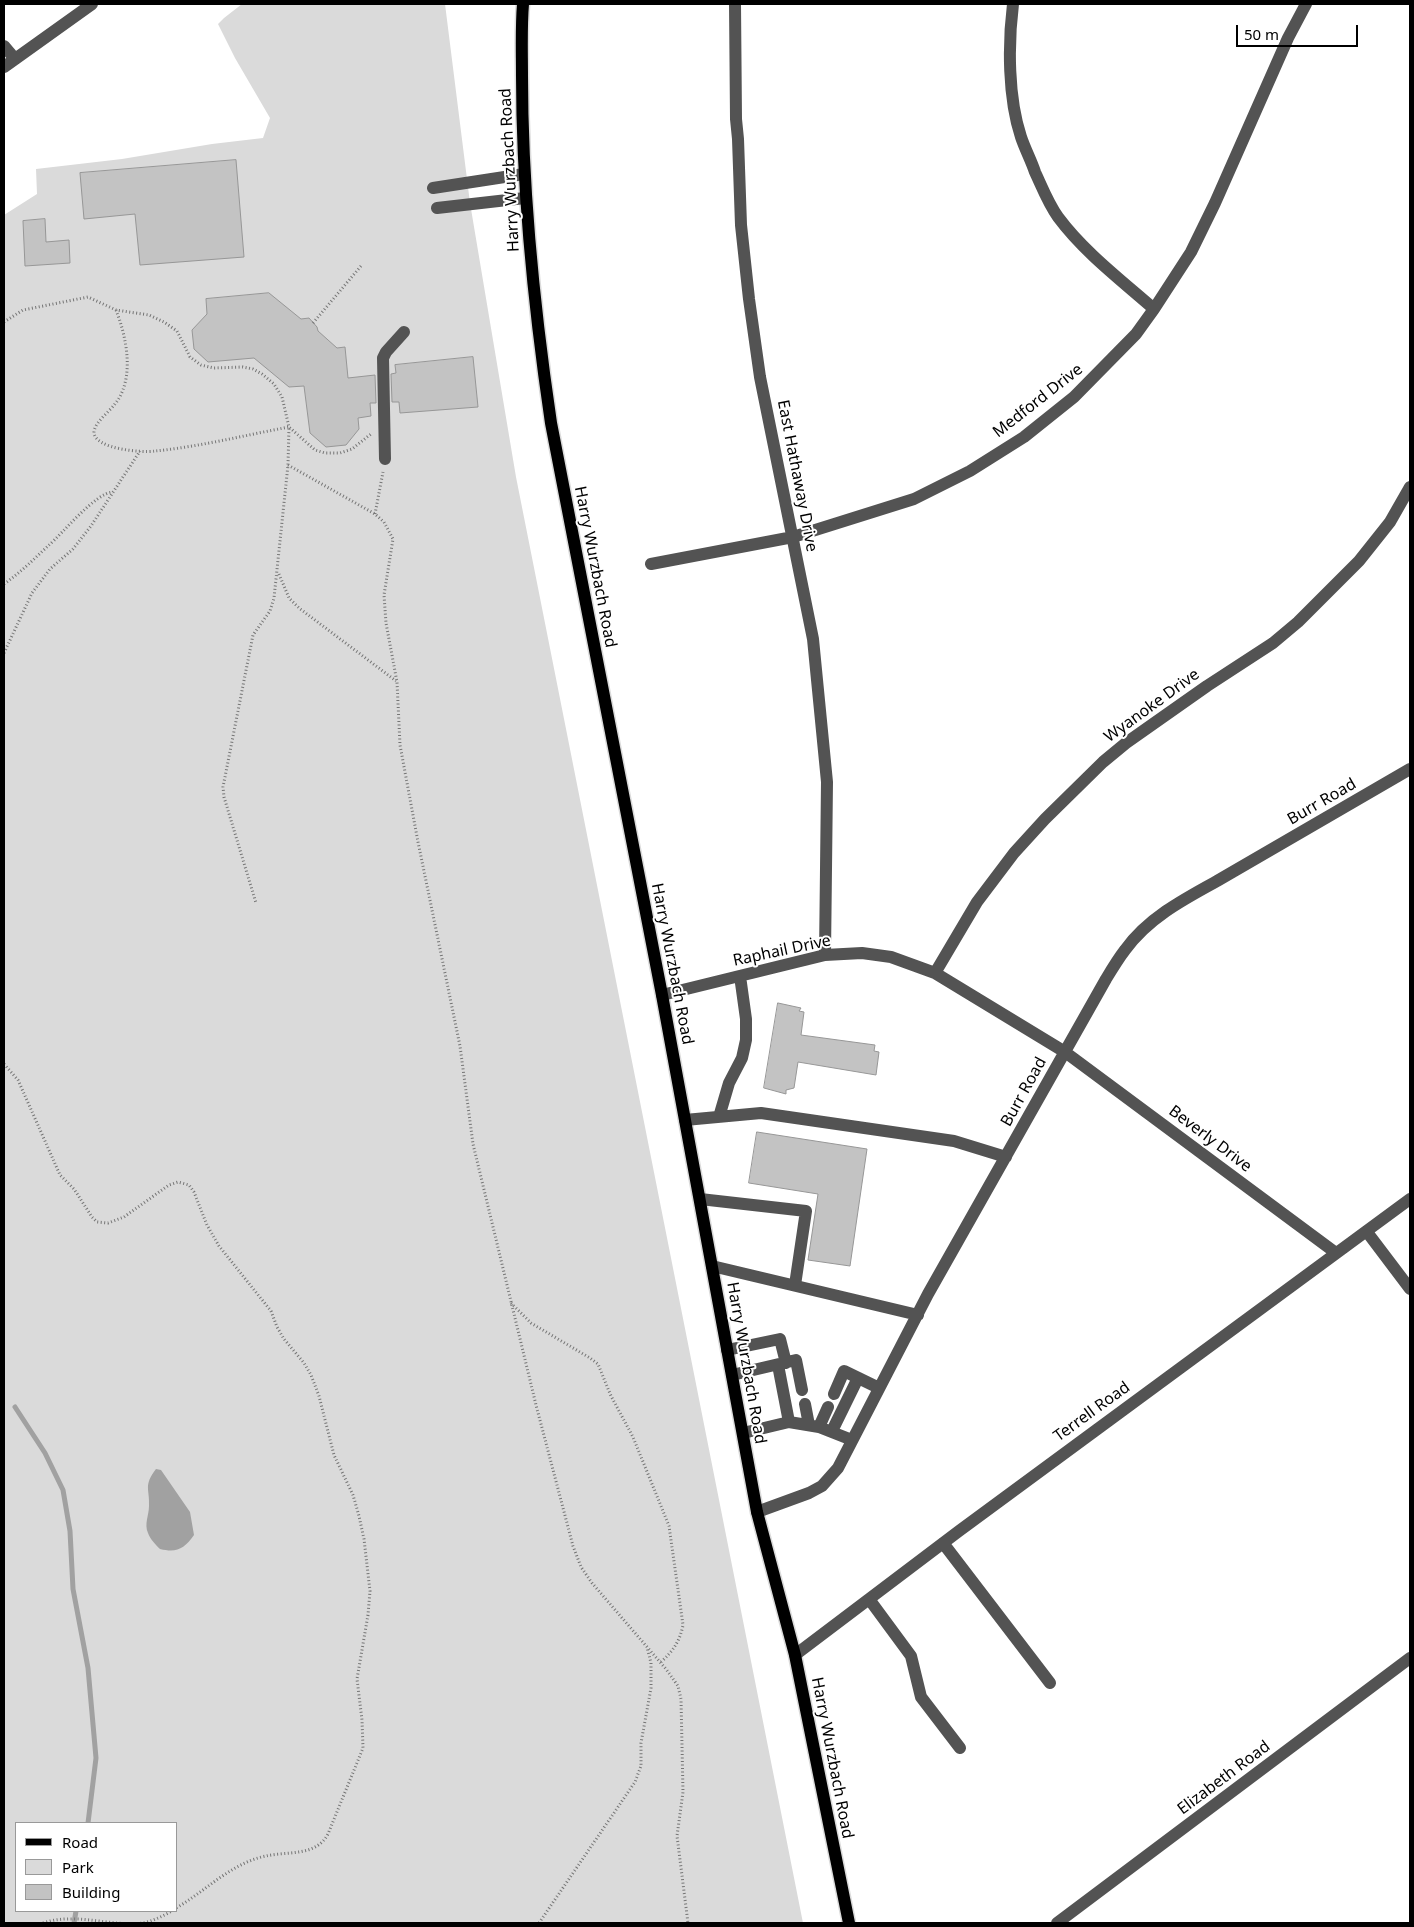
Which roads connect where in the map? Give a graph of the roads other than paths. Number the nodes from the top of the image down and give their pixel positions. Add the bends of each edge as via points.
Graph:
1 (92, 4) edge
2 (523, 4) edge
3 (735, 4) edge
4 (1013, 4) edge
5 (1306, 4) edge
6 (4, 46) edge
7 (15, 59) junction
8 (4, 67) edge
9 (524, 174) junction
10 (433, 188) dead end
11 (525, 198) junction
12 (437, 208) dead end
13 (1154, 310) junction
14 (404, 332) dead end
15 (385, 459) road end
16 (1410, 487) edge
17 (793, 537) junction
18 (651, 564) dead end
19 (1410, 769) edge
20 (825, 955) junction
21 (934, 973) junction
22 (740, 976) junction
23 (662, 995) junction
24 (1065, 1052) junction
25 (719, 1117) junction
26 (685, 1120) junction
27 (1006, 1157) junction
28 (1410, 1199) edge
29 (700, 1200) junction
30 (1367, 1232) junction
31 (1336, 1253) junction
32 (712, 1266) junction
33 (795, 1285) junction
34 (1410, 1289) edge
35 (918, 1314) junction
36 (727, 1350) junction
37 (782, 1364) junction
38 (732, 1375) junction
39 (858, 1378) junction
40 (879, 1388) junction
41 (802, 1390) dead end
42 (834, 1394) dead end
43 (804, 1404) dead end
44 (828, 1407) dead end
45 (789, 1422) junction
46 (814, 1426) junction
47 (832, 1431) junction
48 (743, 1433) junction
49 (852, 1440) junction
50 (757, 1512) junction
51 (943, 1542) junction
52 (868, 1599) junction
53 (795, 1655) junction
54 (1410, 1658) edge
55 (1050, 1683) dead end
56 (960, 1748) dead end
57 (848, 1923) edge
58 (1057, 1923) edge

1 - 7 street
2 - 9 main road, Harry Wurzbach Road
3 - 17 street, East Hathaway Drive via 740,225 760,377
4 - 13 street via 1011,80 1014,109 1044,194 1058,216 1092,254
5 - 13 street, Medford Drive via 1191,252
6 - 7 street
7 - 8 street
9 - 10 street
9 - 11 main road, Harry Wurzbach Road
11 - 12 street
11 - 23 main road, Harry Wurzbach Road via 551,423
13 - 17 street, Medford Drive via 1136,334 1074,397 1024,437 970,471 914,499
14 - 15 street via 383,358
16 - 21 street, Wyanoke Drive via 1390,522 1359,561 1298,622 1126,744 1103,762 1045,820 1014,853 978,902
17 - 18 street, Medford Drive
17 - 20 street, East Hathaway Drive via 813,639 827,782
19 - 24 street, Burr Road via 1150,922 1124,950
20 - 21 street, Raphail Drive via 862,953 891,957
20 - 22 street, Raphail Drive
21 - 24 street, Raphail Drive
22 - 23 street, Raphail Drive
22 - 25 street via 746,1040
23 - 26 main road, Harry Wurzbach Road
24 - 27 street, Burr Road
24 - 31 street, Beverly Drive
25 - 26 street
25 - 27 street via 761,1113 954,1141
26 - 29 main road, Harry Wurzbach Road
27 - 35 street, Burr Road
28 - 30 street, Terrell Road
29 - 32 main road, Harry Wurzbach Road
29 - 33 street via 806,1211
30 - 31 street, Terrell Road
30 - 34 street
31 - 51 street, Terrell Road
32 - 33 street
32 - 36 main road, Harry Wurzbach Road
33 - 35 street
35 - 40 street, Burr Road
36 - 37 street via 780,1339
36 - 38 main road, Harry Wurzbach Road
37 - 38 street
37 - 41 street via 796,1360
37 - 45 street
38 - 48 main road, Harry Wurzbach Road
39 - 40 street
39 - 42 street via 844,1372
39 - 47 street
40 - 49 street, Burr Road
43 - 46 street
44 - 46 street
45 - 46 street
45 - 48 street
46 - 47 street
47 - 49 street
48 - 50 main road, Harry Wurzbach Road
49 - 50 street, Burr Road via 838,1468 822,1486
50 - 53 main road, Harry Wurzbach Road
51 - 52 street, Terrell Road
51 - 55 street
52 - 53 street, Terrell Road
52 - 56 street via 911,1656 921,1697
53 - 57 main road, Harry Wurzbach Road
54 - 58 street, Elizabeth Road

